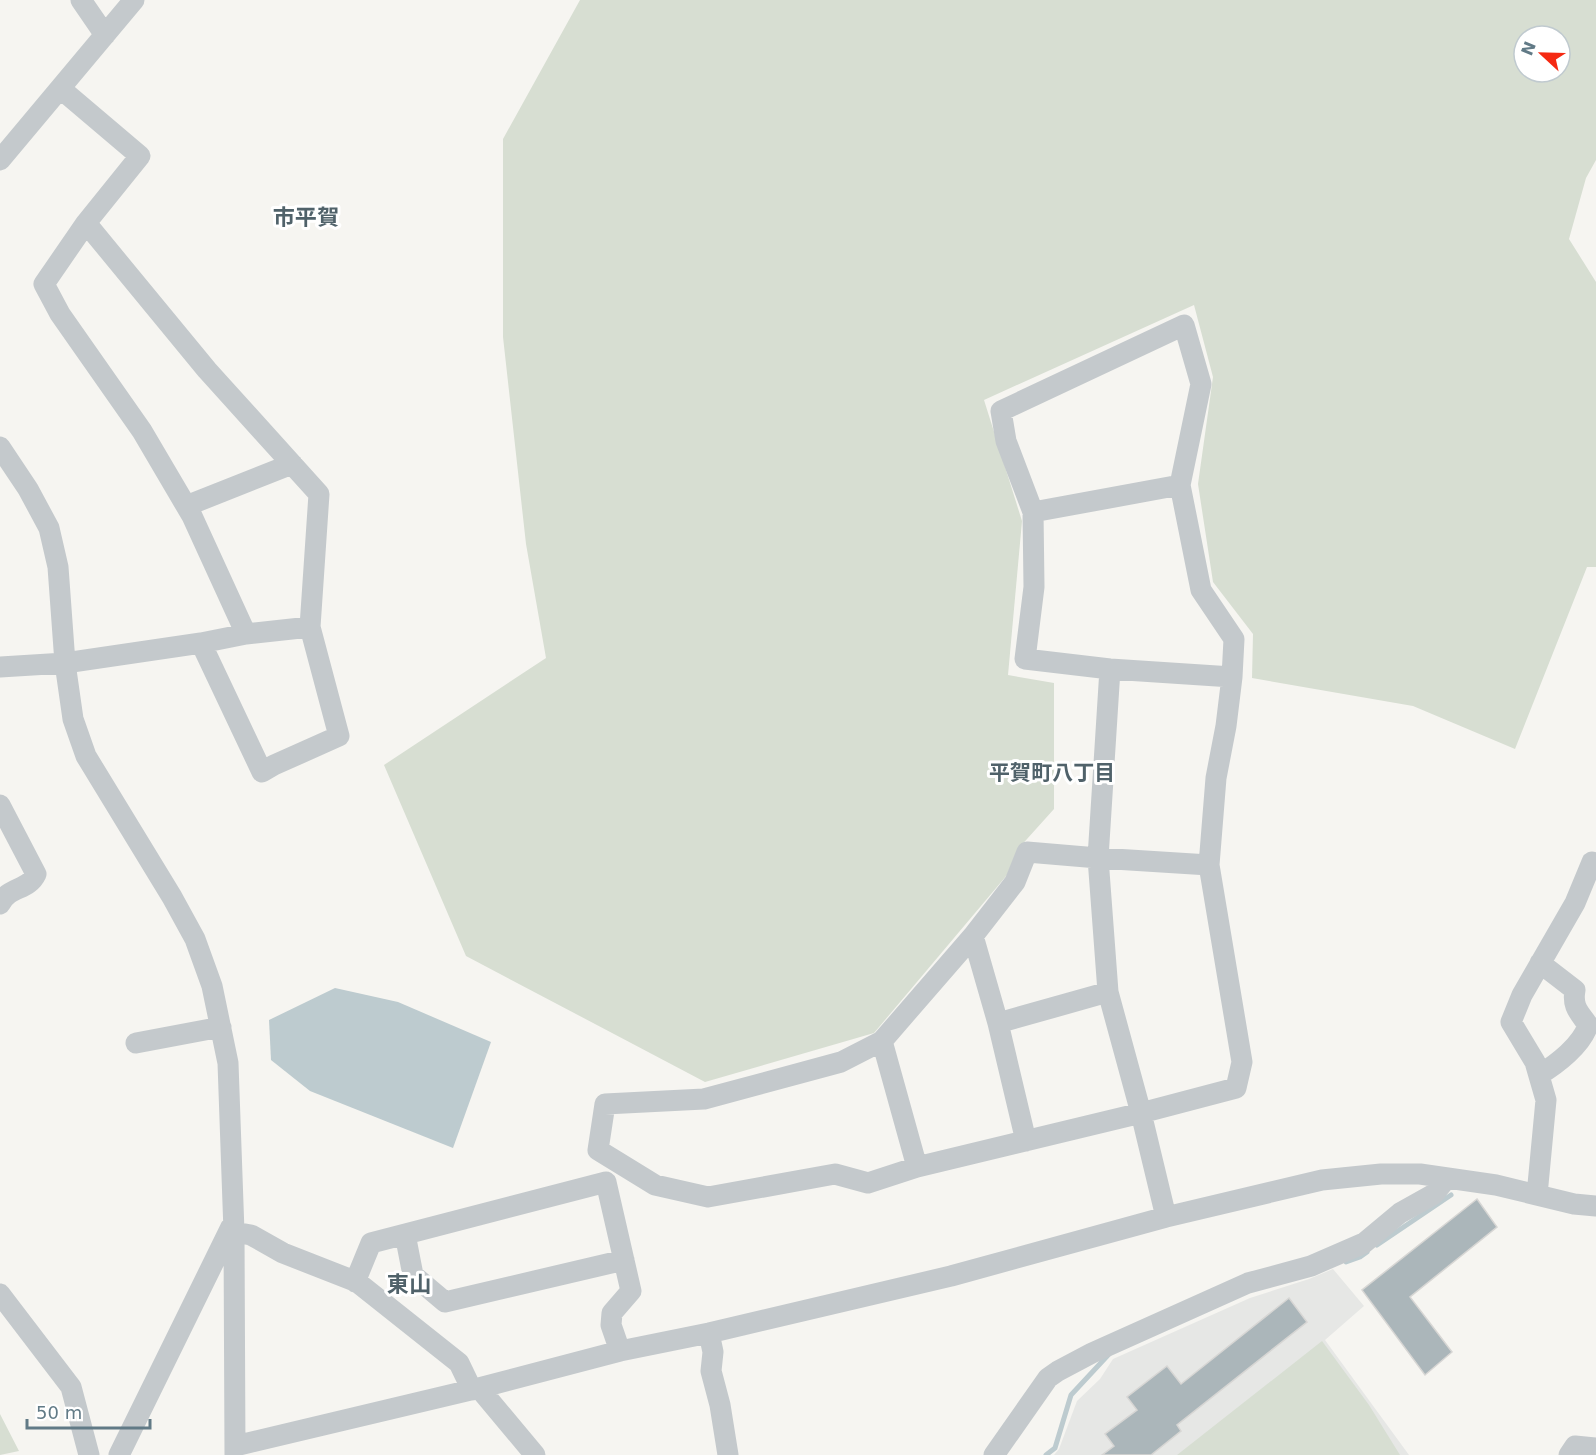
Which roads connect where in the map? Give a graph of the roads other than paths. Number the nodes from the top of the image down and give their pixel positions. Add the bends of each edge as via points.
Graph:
1 (81, 0) edge
2 (134, 0) edge
3 (105, 35) junction
4 (61, 89) junction
5 (1, 156) edge
6 (86, 223) junction
7 (0, 447) edge
8 (292, 464) junction
9 (1180, 485) junction
10 (186, 506) junction
11 (1033, 513) junction
12 (310, 627) junction
13 (246, 634) junction
14 (201, 643) junction
15 (65, 663) junction
16 (0, 666) edge
17 (1110, 669) junction
18 (1232, 677) junction
19 (0, 805) edge
20 (1098, 858) junction
21 (1592, 862) dead end
22 (1209, 865) junction
23 (0, 904) edge
24 (973, 936) junction
25 (1540, 963) junction
26 (1108, 992) junction
27 (998, 1023) junction
28 (221, 1027) junction
29 (882, 1041) junction
30 (136, 1043) dead end
31 (1539, 1075) junction
32 (1141, 1113) junction
33 (1026, 1141) junction
34 (917, 1167) junction
35 (1448, 1178) junction
36 (1537, 1195) junction
37 (1596, 1206) edge
38 (1166, 1217) junction
39 (233, 1228) junction
40 (405, 1234) junction
41 (624, 1260) junction
42 (355, 1282) junction
43 (0, 1294) edge
44 (709, 1333) junction
45 (620, 1351) junction
46 (476, 1389) junction
47 (1596, 1448) edge
48 (235, 1450) edge
49 (88, 1455) edge
50 (119, 1455) edge
51 (535, 1455) edge
52 (728, 1455) edge
53 (994, 1455) edge
54 (1569, 1455) edge

1 - 3 street
2 - 3 street
3 - 4 street
4 - 5 street
4 - 6 street via 140,156
6 - 8 street via 207,370
6 - 10 street via 44,284 60,314 142,431
7 - 15 street via 49,528 58,567
8 - 10 street
8 - 12 street via 320,494
9 - 11 street
9 - 11 street via 1201,384 1184,325 1001,411 1006,441
9 - 18 street via 1201,590 1234,639
10 - 13 street
11 - 17 street via 1034,587 1024,659
12 - 13 street
12 - 14 street via 339,736 262,772
13 - 14 street
14 - 15 street
15 - 16 street
15 - 28 street via 73,719 86,756 195,939
17 - 18 street
17 - 20 street
18 - 22 street via 1216,778
19 - 23 street via 36,874 29,884 4,896
20 - 22 street
20 - 24 street via 1027,852 1014,882
20 - 26 street
21 - 25 street via 1575,903
22 - 32 street via 1242,1062 1236,1088
24 - 27 street
24 - 29 street
25 - 31 street via 1511,1022
25 - 31 street via 1575,990 1577,1009 1588,1025 1585,1034 1556,1065
26 - 27 street
26 - 32 street
27 - 33 street
28 - 30 street
28 - 39 street via 228,1063
29 - 34 street
29 - 34 street via 841,1062 704,1099 605,1104 598,1150 655,1185 708,1197 835,1174 868,1183
31 - 36 street via 1546,1100
32 - 33 street
32 - 38 street
33 - 34 street
35 - 36 street
35 - 38 street via 1381,1174 1322,1180
35 - 53 street via 1434,1194 1401,1213 1364,1243 1311,1266 1248,1284 1058,1371 1048,1378
36 - 37 street
38 - 44 street via 951,1276
39 - 42 street
39 - 48 street
39 - 50 street
40 - 41 street via 413,1275 445,1302
40 - 41 street via 606,1182
40 - 42 street via 371,1243
41 - 45 street via 632,1291 612,1313 611,1325
42 - 46 street via 459,1363
43 - 49 street via 71,1387
44 - 45 street
44 - 52 street via 711,1371
45 - 46 street
46 - 48 street
46 - 51 street
47 - 54 street via 1575,1446

